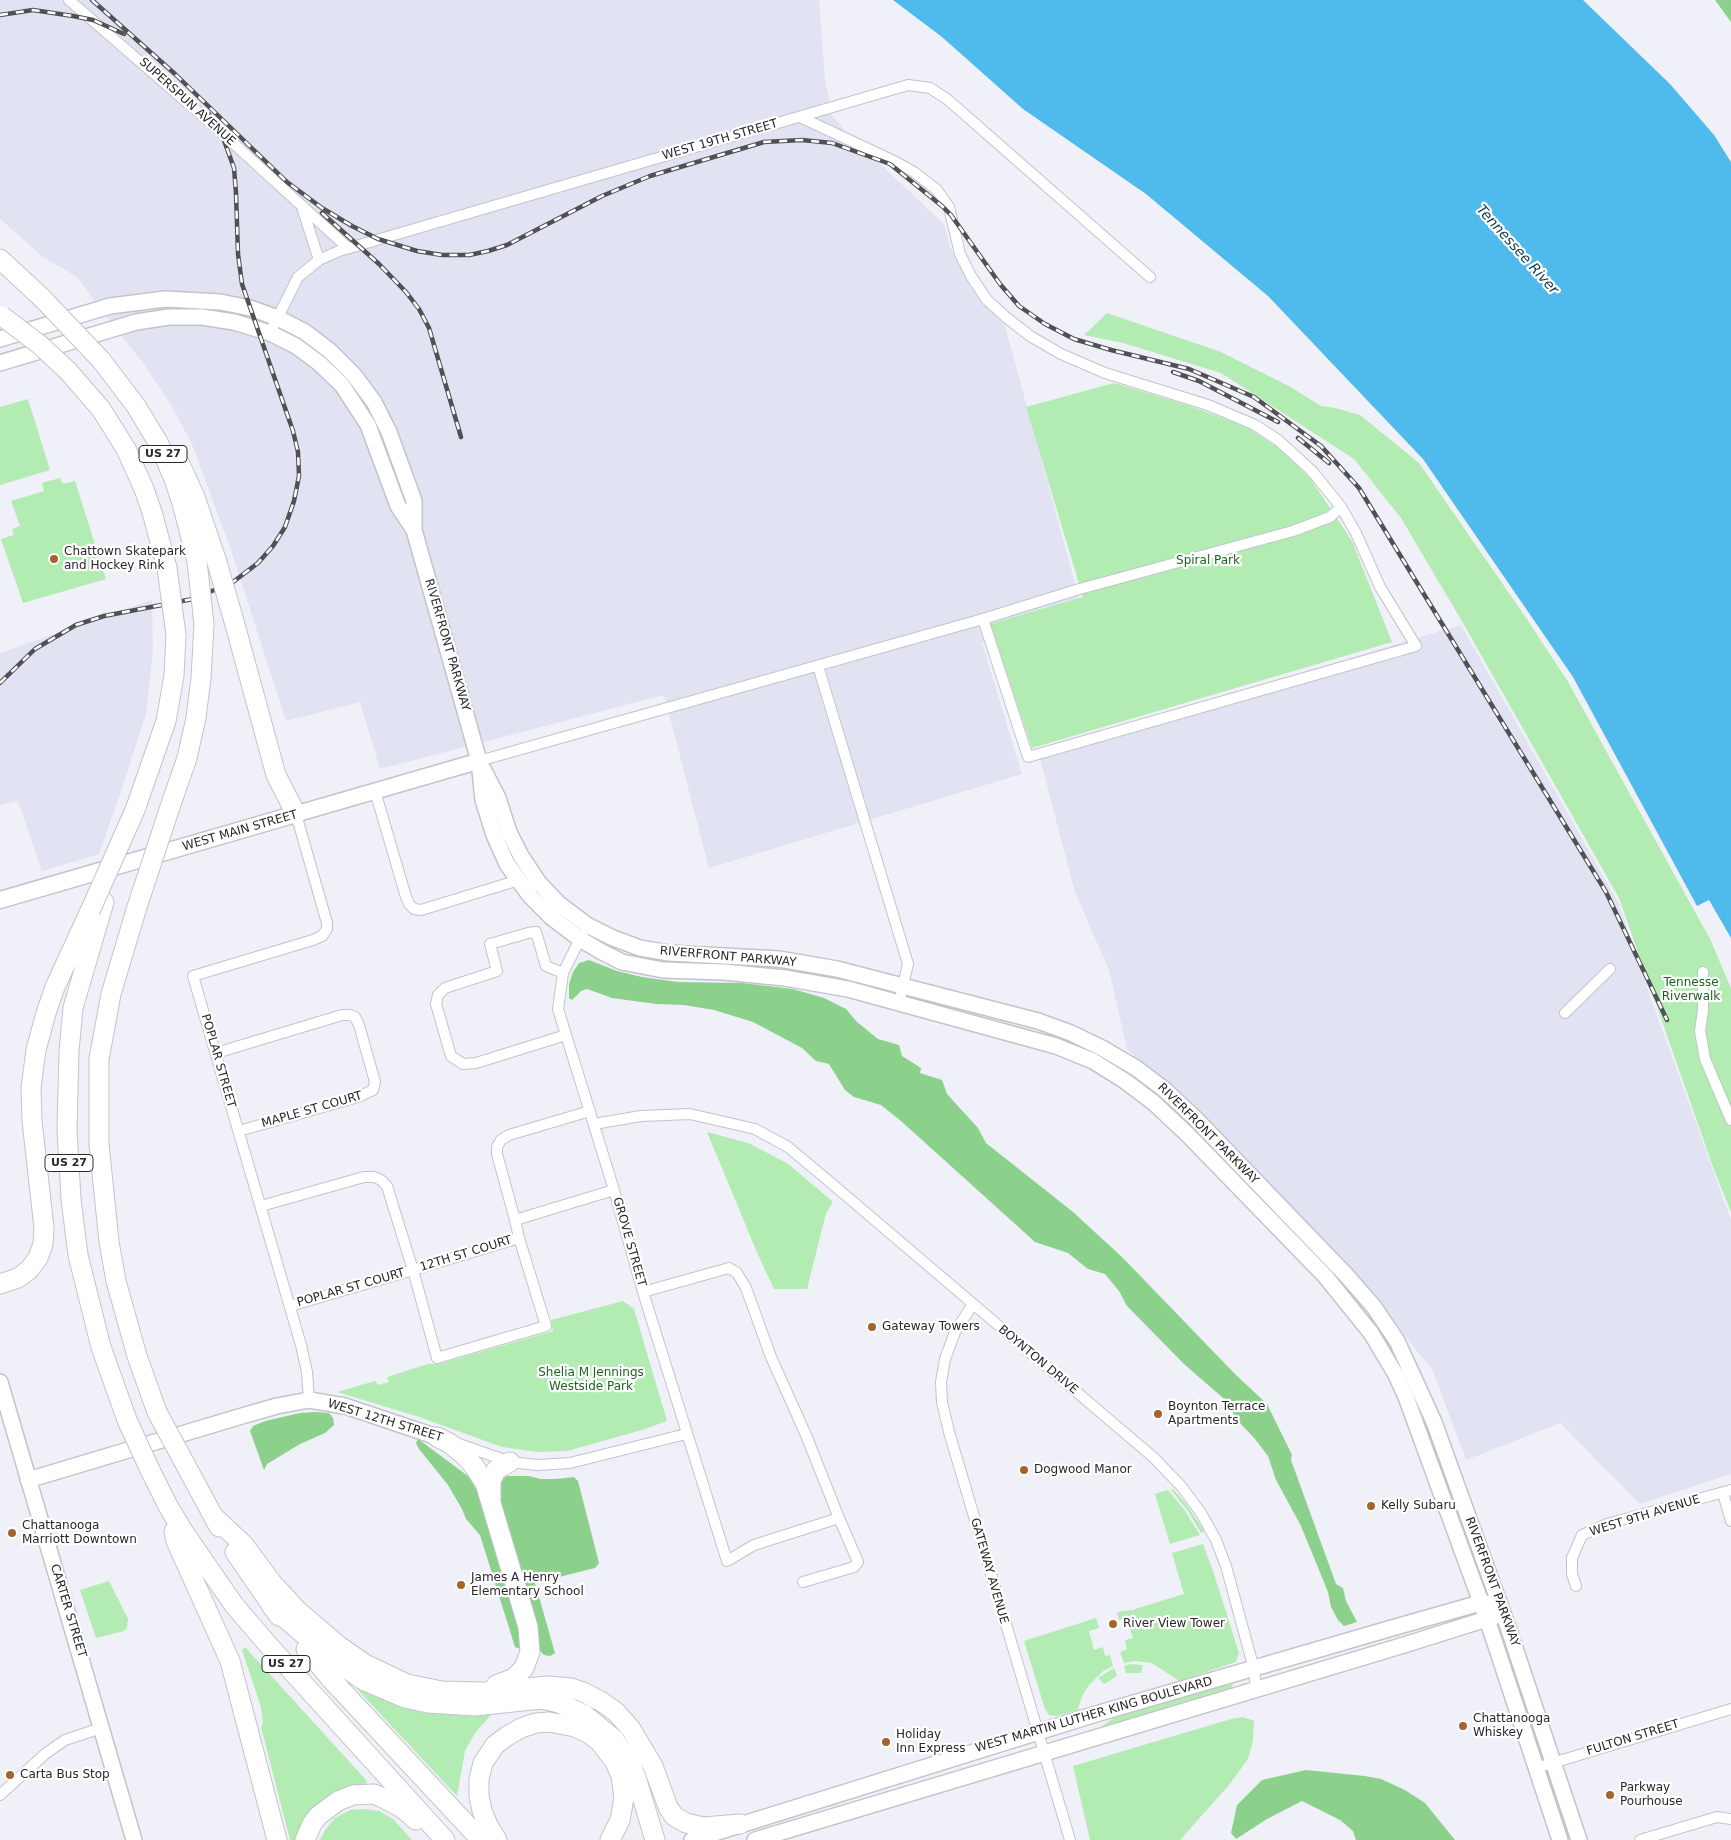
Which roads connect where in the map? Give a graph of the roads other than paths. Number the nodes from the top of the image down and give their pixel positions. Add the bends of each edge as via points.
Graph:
1 (69, 0) edge
2 (800, 117) junction
3 (302, 206) junction
4 (348, 248) junction
5 (0, 259) edge
6 (319, 260) junction
7 (1150, 277) dead end
8 (1, 315) edge
9 (278, 318) junction
10 (270, 333) junction
11 (0, 339) edge
12 (0, 363) edge
13 (122, 387) junction
14 (1341, 507) junction
15 (414, 530) junction
16 (983, 619) junction
17 (818, 666) junction
18 (479, 761) junction
19 (375, 791) junction
20 (296, 814) junction
21 (519, 880) junction
22 (0, 900) edge
23 (97, 907) junction
24 (587, 925) junction
25 (580, 939) junction
26 (1610, 969) dead end
27 (1703, 972) dead end
28 (563, 973) junction
29 (903, 986) junction
30 (899, 1003) junction
31 (1566, 1013) dead end
32 (566, 1035) junction
33 (216, 1052) junction
34 (590, 1111) junction
35 (1731, 1120) edge
36 (594, 1124) junction
37 (238, 1131) junction
38 (614, 1190) junction
39 (261, 1206) junction
40 (515, 1220) junction
41 (519, 1238) junction
42 (412, 1270) junction
43 (0, 1284) edge
44 (643, 1292) junction
45 (972, 1304) junction
46 (290, 1306) junction
47 (1407, 1361) junction
48 (1392, 1367) junction
49 (0, 1382) edge
50 (309, 1400) junction
51 (686, 1434) junction
52 (437, 1437) junction
53 (510, 1462) junction
54 (28, 1480) junction
55 (1727, 1491) edge
56 (491, 1501) junction
57 (168, 1506) junction
58 (212, 1516) junction
59 (839, 1518) junction
60 (1731, 1521) edge
61 (803, 1582) dead end
62 (1576, 1586) dead end
63 (1482, 1603) junction
64 (272, 1607) junction
65 (1501, 1608) junction
66 (1487, 1619) junction
67 (1254, 1669) junction
68 (1256, 1689) junction
69 (442, 1691) junction
70 (1731, 1709) edge
71 (100, 1728) junction
72 (1036, 1732) junction
73 (1043, 1754) junction
74 (1553, 1762) junction
75 (1536, 1768) junction
76 (0, 1795) edge
77 (1731, 1819) edge
78 (740, 1824) junction
79 (1657, 1838) edge
80 (134, 1840) edge
81 (277, 1840) edge
82 (305, 1840) edge
83 (440, 1840) edge
84 (445, 1840) edge
85 (481, 1840) edge
86 (497, 1840) edge
87 (610, 1840) edge
88 (655, 1840) edge
89 (692, 1840) edge
90 (756, 1840) edge
91 (1070, 1840) edge
92 (1560, 1840) edge
93 (1579, 1840) edge
94 (1640, 1840) edge

1 - 3 street, SUPERSPUN AVENUE via 141,60
2 - 4 street, WEST 19TH STREET
2 - 7 street, WEST 19TH STREET via 908,85 930,88 948,99
2 - 14 street via 896,162 937,190 949,207 960,254 971,276 987,300 1030,336 1105,373 1208,405 1255,425 1312,470
3 - 4 street, SUPERSPUN AVENUE
3 - 6 street
4 - 6 street, WEST 19TH STREET
5 - 13 highway, US 27, bridge via 42,298
6 - 9 street, WEST 19TH STREET via 298,277
8 - 23 highway, US 27, bridge via 68,371 101,409 126,449 144,489 167,568 176,635 174,676 166,721
9 - 10 street, WEST 19TH STREET
9 - 11 main road, RIVERFRONT PARKWAY via 238,305 183,298 128,302
9 - 15 main road, RIVERFRONT PARKWAY via 305,332 330,351 374,402 389,432 414,501
10 - 12 main road, RIVERFRONT PARKWAY via 234,322 186,316 144,320
10 - 15 main road, RIVERFRONT PARKWAY via 319,363 352,398 368,425 398,506
13 - 20 highway, bridge via 155,423 178,460 195,497 216,558 276,775
13 - 58 highway, US 27, bridge via 150,428 166,459 182,504 197,561 204,624 202,678 187,758 111,994 99,1059 99,1144 109,1242 116,1281 137,1356 158,1412
14 - 16 street via 1330,517 1293,531 1076,590
14 - 16 street via 1380,587 1416,646 1028,757
15 - 18 main road, RIVERFRONT PARKWAY
16 - 17 street
17 - 18 street
17 - 29 street via 908,964
18 - 19 main road, WEST MAIN STREET
18 - 21 main road, RIVERFRONT PARKWAY via 483,800 494,835 507,864
18 - 24 main road, RIVERFRONT PARKWAY via 521,856 539,883 559,904
19 - 20 main road, WEST MAIN STREET
19 - 21 street via 406,897 414,909 421,910
20 - 22 main road, WEST MAIN STREET
20 - 33 street, POPLAR STREET via 327,929 313,940 193,976
21 - 25 main road, RIVERFRONT PARKWAY via 551,918
23 - 43 highway via 55,987 36,1050 32,1121 43,1244 29,1270
23 - 57 highway, US 27, bridge via 74,1008 69,1051 67,1130 71,1199 78,1255 101,1347 127,1420
24 - 25 street, GROVE STREET
24 - 29 main road, RIVERFRONT PARKWAY via 640,948 669,953 779,959 837,969
25 - 28 street, GROVE STREET
25 - 30 main road, RIVERFRONT PARKWAY via 622,962 655,968 785,978 848,989
26 - 31 street
27 - 35 street via 1700,1031 1705,1059
28 - 32 street, GROVE STREET via 558,1009
28 - 32 street via 546,966 536,932 490,944 497,971 445,988 438,995 436,1004 452,1056 463,1064 476,1063
29 - 30 street
29 - 47 main road, RIVERFRONT PARKWAY via 1054,1027 1102,1048 1136,1068 1195,1118 1347,1276 1374,1307
30 - 48 main road, RIVERFRONT PARKWAY via 1056,1046 1093,1061 1125,1081 1188,1135 1325,1276 1371,1333
32 - 34 street, GROVE STREET
33 - 37 street, POPLAR STREET
33 - 37 street, MAPLE ST COURT via 342,1015 356,1017 375,1082 373,1090 358,1098
34 - 36 street, GROVE STREET
34 - 40 street via 509,1135 497,1147
36 - 38 street, GROVE STREET
36 - 45 street, BOYNTON DRIVE via 641,1116 690,1114 755,1129 788,1148
37 - 39 street, POPLAR STREET
38 - 40 street
38 - 44 street, GROVE STREET
39 - 42 street via 364,1178 382,1180 390,1196
39 - 46 street, POPLAR STREET
40 - 41 street
41 - 42 street, 12TH ST COURT
41 - 42 street, 12TH ST COURT via 546,1326 437,1358
42 - 46 street, POPLAR ST COURT
44 - 51 street, GROVE STREET
44 - 59 street via 729,1268 737,1273 746,1288 771,1357
45 - 67 street, BOYNTON DRIVE via 1152,1457 1181,1486 1216,1540
45 - 72 street, GATEWAY AVENUE via 955,1332 945,1359 942,1402
46 - 50 street, POPLAR STREET via 307,1372
47 - 48 street
47 - 65 main road, RIVERFRONT PARKWAY via 1434,1422
48 - 63 main road, RIVERFRONT PARKWAY via 1406,1396
49 - 54 main road, CARTER STREET
50 - 52 main road, WEST 12TH STREET via 345,1406
50 - 54 main road, WEST 12TH STREET via 277,1406
51 - 53 street, WEST 12TH STREET via 570,1463 537,1465
51 - 59 street, GROVE STREET via 727,1561 754,1545
52 - 53 street, WEST 12TH STREET
52 - 56 highway via 469,1461 485,1484
53 - 56 highway via 496,1470 491,1481
54 - 71 main road, CARTER STREET
55 - 60 street
55 - 62 street, WEST 9TH AVENUE via 1607,1524 1582,1535 1572,1558
56 - 69 highway via 528,1627 530,1652 524,1668 507,1681
57 - 81 highway via 176,1541 230,1660
57 - 84 highway, US 27 via 198,1554 250,1624
58 - 64 highway, US 27
58 - 69 highway via 244,1545 297,1610 339,1646 397,1680
59 - 61 street via 858,1562 854,1567
63 - 65 main road, WEST MARTIN LUTHER KING BOULEVARD
63 - 66 main road, RIVERFRONT PARKWAY
63 - 67 main road, WEST MARTIN LUTHER KING BOULEVARD
64 - 85 highway, US 27 via 330,1678
64 - 88 highway via 345,1668 406,1698 475,1706 541,1699 585,1715 608,1733 623,1751 636,1776
65 - 66 main road, WEST MARTIN LUTHER KING BOULEVARD
65 - 74 main road, RIVERFRONT PARKWAY
66 - 68 main road, WEST MARTIN LUTHER KING BOULEVARD
66 - 75 main road, RIVERFRONT PARKWAY
67 - 68 street, BOYNTON DRIVE
67 - 72 main road, WEST MARTIN LUTHER KING BOULEVARD
68 - 73 main road, WEST MARTIN LUTHER KING BOULEVARD
69 - 78 highway via 483,1692 548,1686 583,1692 609,1707 631,1729 653,1766 674,1816 703,1827
70 - 74 street, FULTON STREET
71 - 76 street via 65,1740
71 - 80 main road, CARTER STREET
72 - 73 street, GATEWAY AVENUE
72 - 78 main road, WEST MARTIN LUTHER KING BOULEVARD
73 - 90 main road, WEST MARTIN LUTHER KING BOULEVARD
73 - 91 street, GATEWAY AVENUE
74 - 75 street, FULTON STREET
74 - 93 main road, RIVERFRONT PARKWAY
75 - 92 main road, RIVERFRONT PARKWAY
77 - 79 street via 1717,1817
78 - 89 main road, WEST MARTIN LUTHER KING BOULEVARD
79 - 94 street
82 - 83 highway via 312,1824 326,1809 338,1801 362,1794 374,1794 391,1801
86 - 87 highway via 482,1811 479,1796 483,1763 495,1745 507,1736 521,1728 549,1722 588,1732 615,1762 624,1798 620,1820

